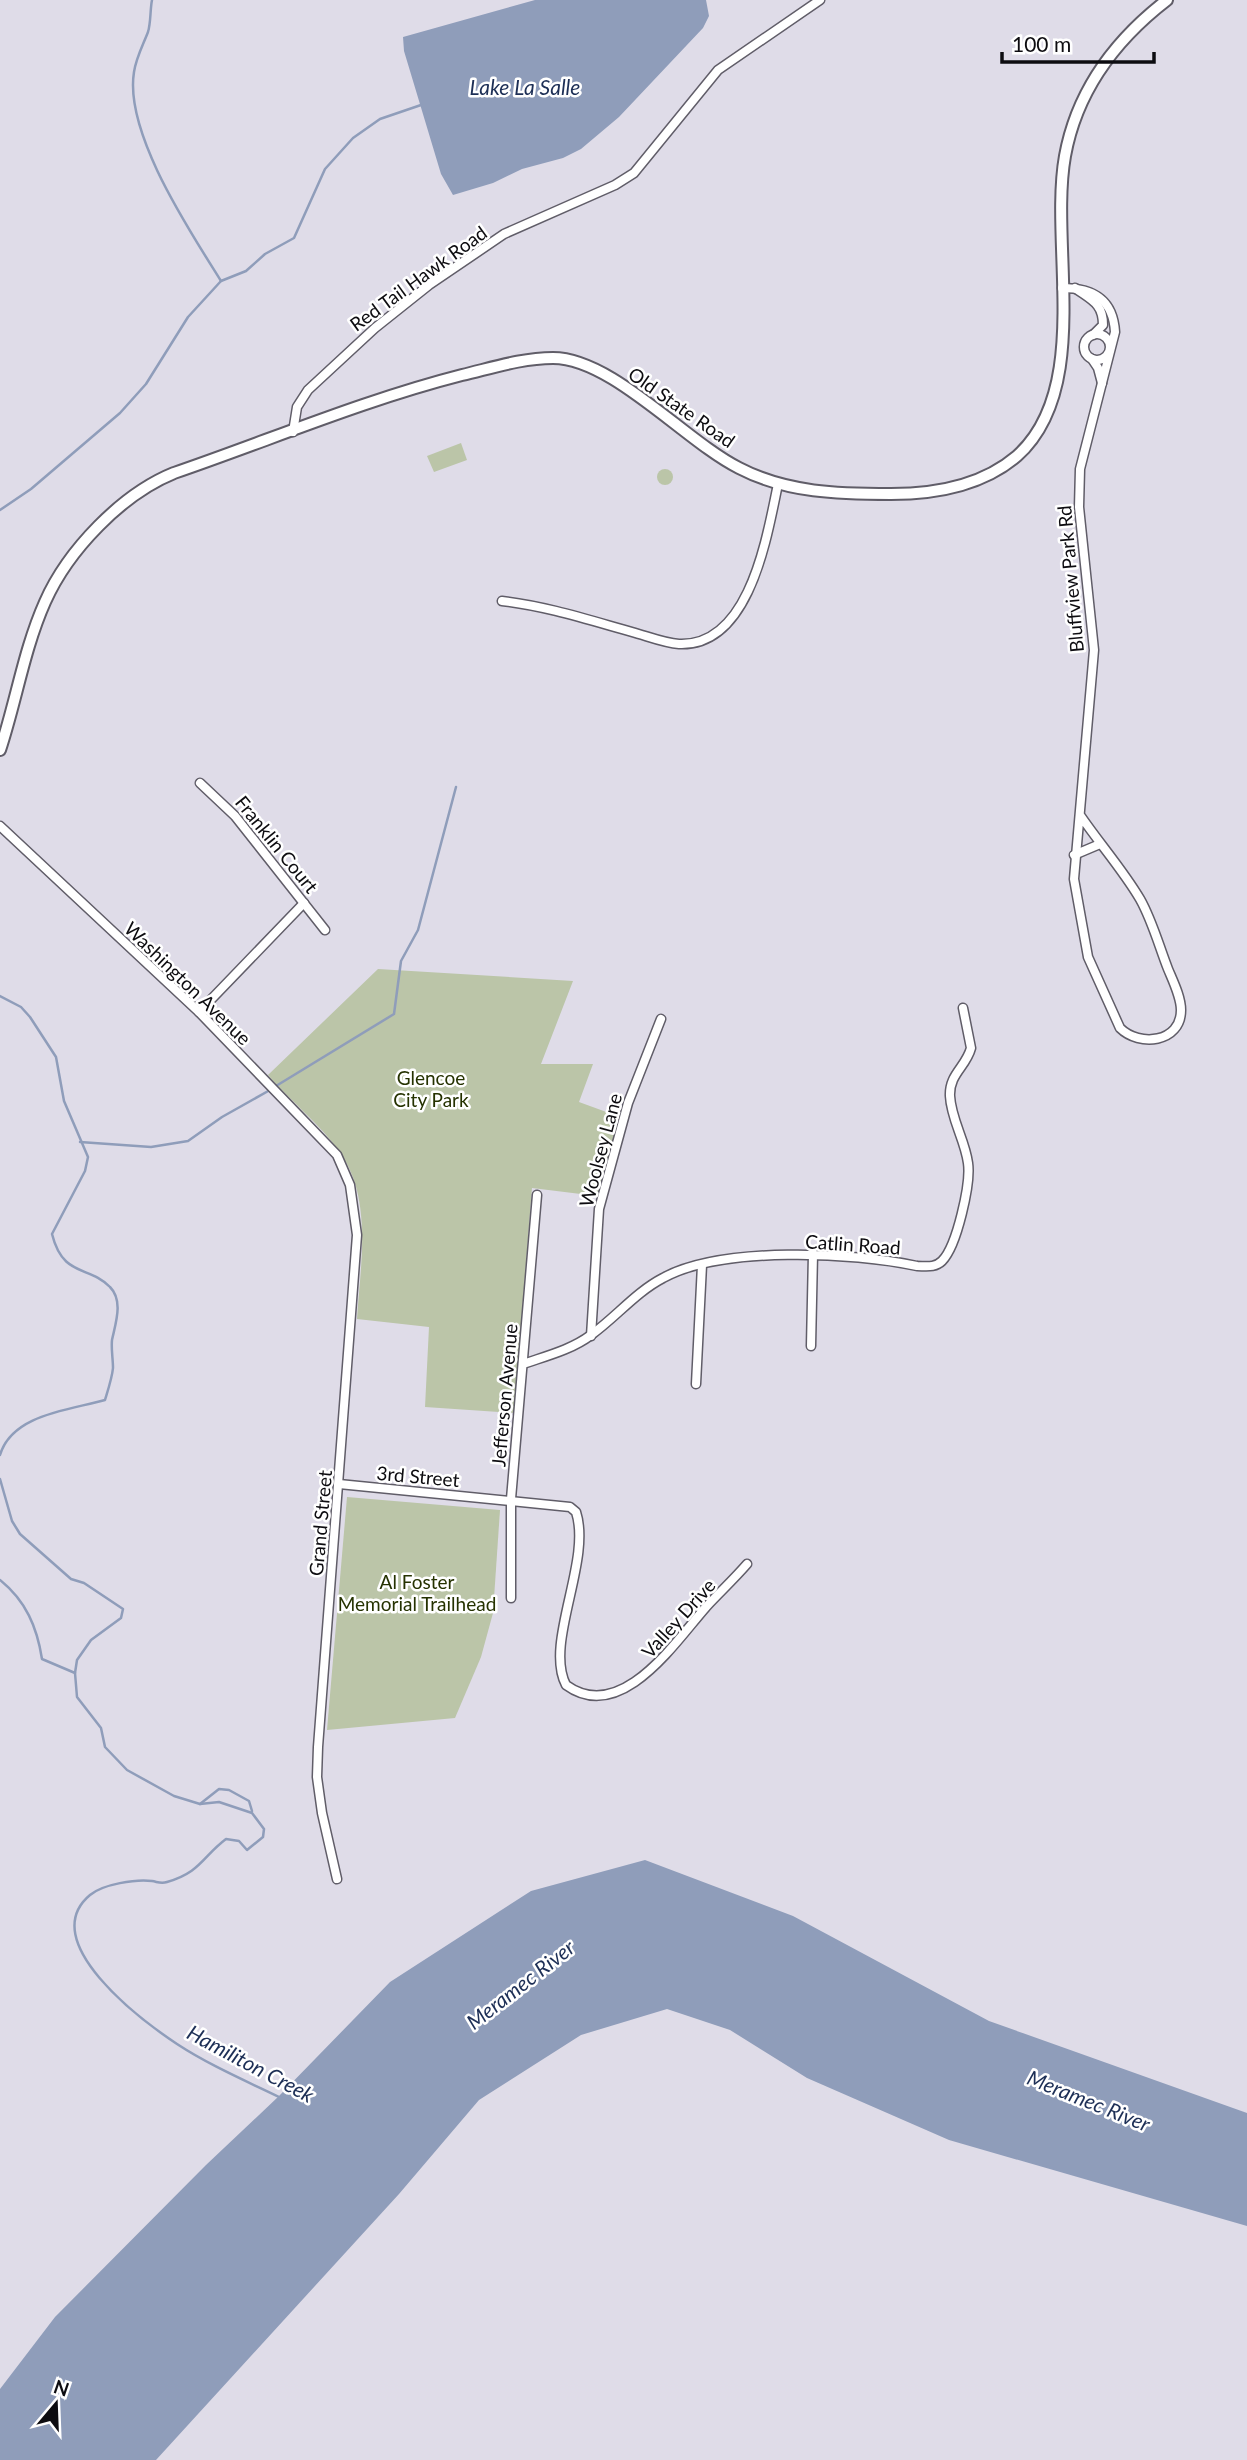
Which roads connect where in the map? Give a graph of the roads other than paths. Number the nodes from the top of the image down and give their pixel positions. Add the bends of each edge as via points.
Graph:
1 (820, 0) edge
2 (1167, 0) edge
3 (1062, 288) junction
4 (1075, 288) junction
5 (1093, 335) junction
6 (1090, 357) junction
7 (1102, 383) junction
8 (293, 432) junction
9 (778, 484) junction
10 (502, 601) dead end
11 (0, 750) edge
12 (200, 783) dead end
13 (1080, 815) junction
14 (0, 826) edge
15 (1100, 845) junction
16 (1074, 855) junction
17 (304, 903) junction
18 (325, 930) dead end
19 (963, 1009) dead end
20 (199, 1012) junction
21 (661, 1019) dead end
22 (345, 1170) joint
23 (537, 1195) dead end
24 (813, 1254) junction
25 (702, 1265) junction
26 (591, 1336) junction
27 (811, 1346) dead end
28 (523, 1364) junction
29 (696, 1384) dead end
30 (339, 1484) junction
31 (511, 1499) junction
32 (747, 1564) dead end
33 (510, 1598) dead end
34 (586, 1696) joint
35 (337, 1879) dead end

1 - 8 street, Red Tail Hawk Road via 718,70 634,173 615,186 504,234 375,328 308,390 297,407
2 - 3 street, Old State Road via 1131,31 1100,67 1073,127 1060,196
3 - 4 street, Bluffview Park Rd
3 - 9 street, Old State Road via 1062,344 1054,390 1036,432 1012,460 971,483 918,493 848,494
4 - 5 street via 1102,309 1103,325
4 - 7 street, Bluffview Park Rd via 1103,298 1115,324
5 - 6 street via 1085,344
5 - 6 street via 1104,337 1109,351 1100,359
6 - 7 street
7 - 13 street, Bluffview Park Rd via 1080,469 1079,507 1094,650
8 - 9 street, Old State Road via 423,385 516,362 563,358 602,373 723,459
8 - 11 street, Old State Road via 158,480 106,519 64,570 45,602
9 - 10 street via 768,533 746,597 727,623 705,639 676,644 537,605
12 - 17 street, Franklin Court via 235,816
13 - 15 street, Bluffview Park Rd
13 - 16 street, Bluffview Park Rd
14 - 20 street, Washington Avenue
15 - 16 street
15 - 16 street, Bluffview Park Rd via 1140,900 1174,984 1181,1011 1166,1035 1144,1042 1120,1028 1088,957 1077,906
17 - 18 street, Franklin Court
17 - 20 street
19 - 24 street, Catlin Road via 971,1048 953,1076 950,1095 969,1177 945,1258 931,1266
20 - 22 street, Washington Avenue via 337,1156
21 - 26 street, Woolsey Lane via 628,1103 599,1209
22 - 30 street, Grand Street via 357,1235
23 - 28 street, Jefferson Avenue
24 - 25 street, Catlin Road
24 - 27 street
25 - 26 street, Catlin Road via 679,1270 648,1286
25 - 29 street
26 - 28 street, Catlin Road
28 - 31 street, Jefferson Avenue
30 - 31 street, 3rd Street
30 - 35 street, Grand Street via 317,1777
31 - 33 street, Jefferson Avenue
31 - 34 street, 3rd Street via 570,1507 576,1512 577,1552 558,1662 566,1685
32 - 34 street, Valley Drive via 655,1668 614,1692

